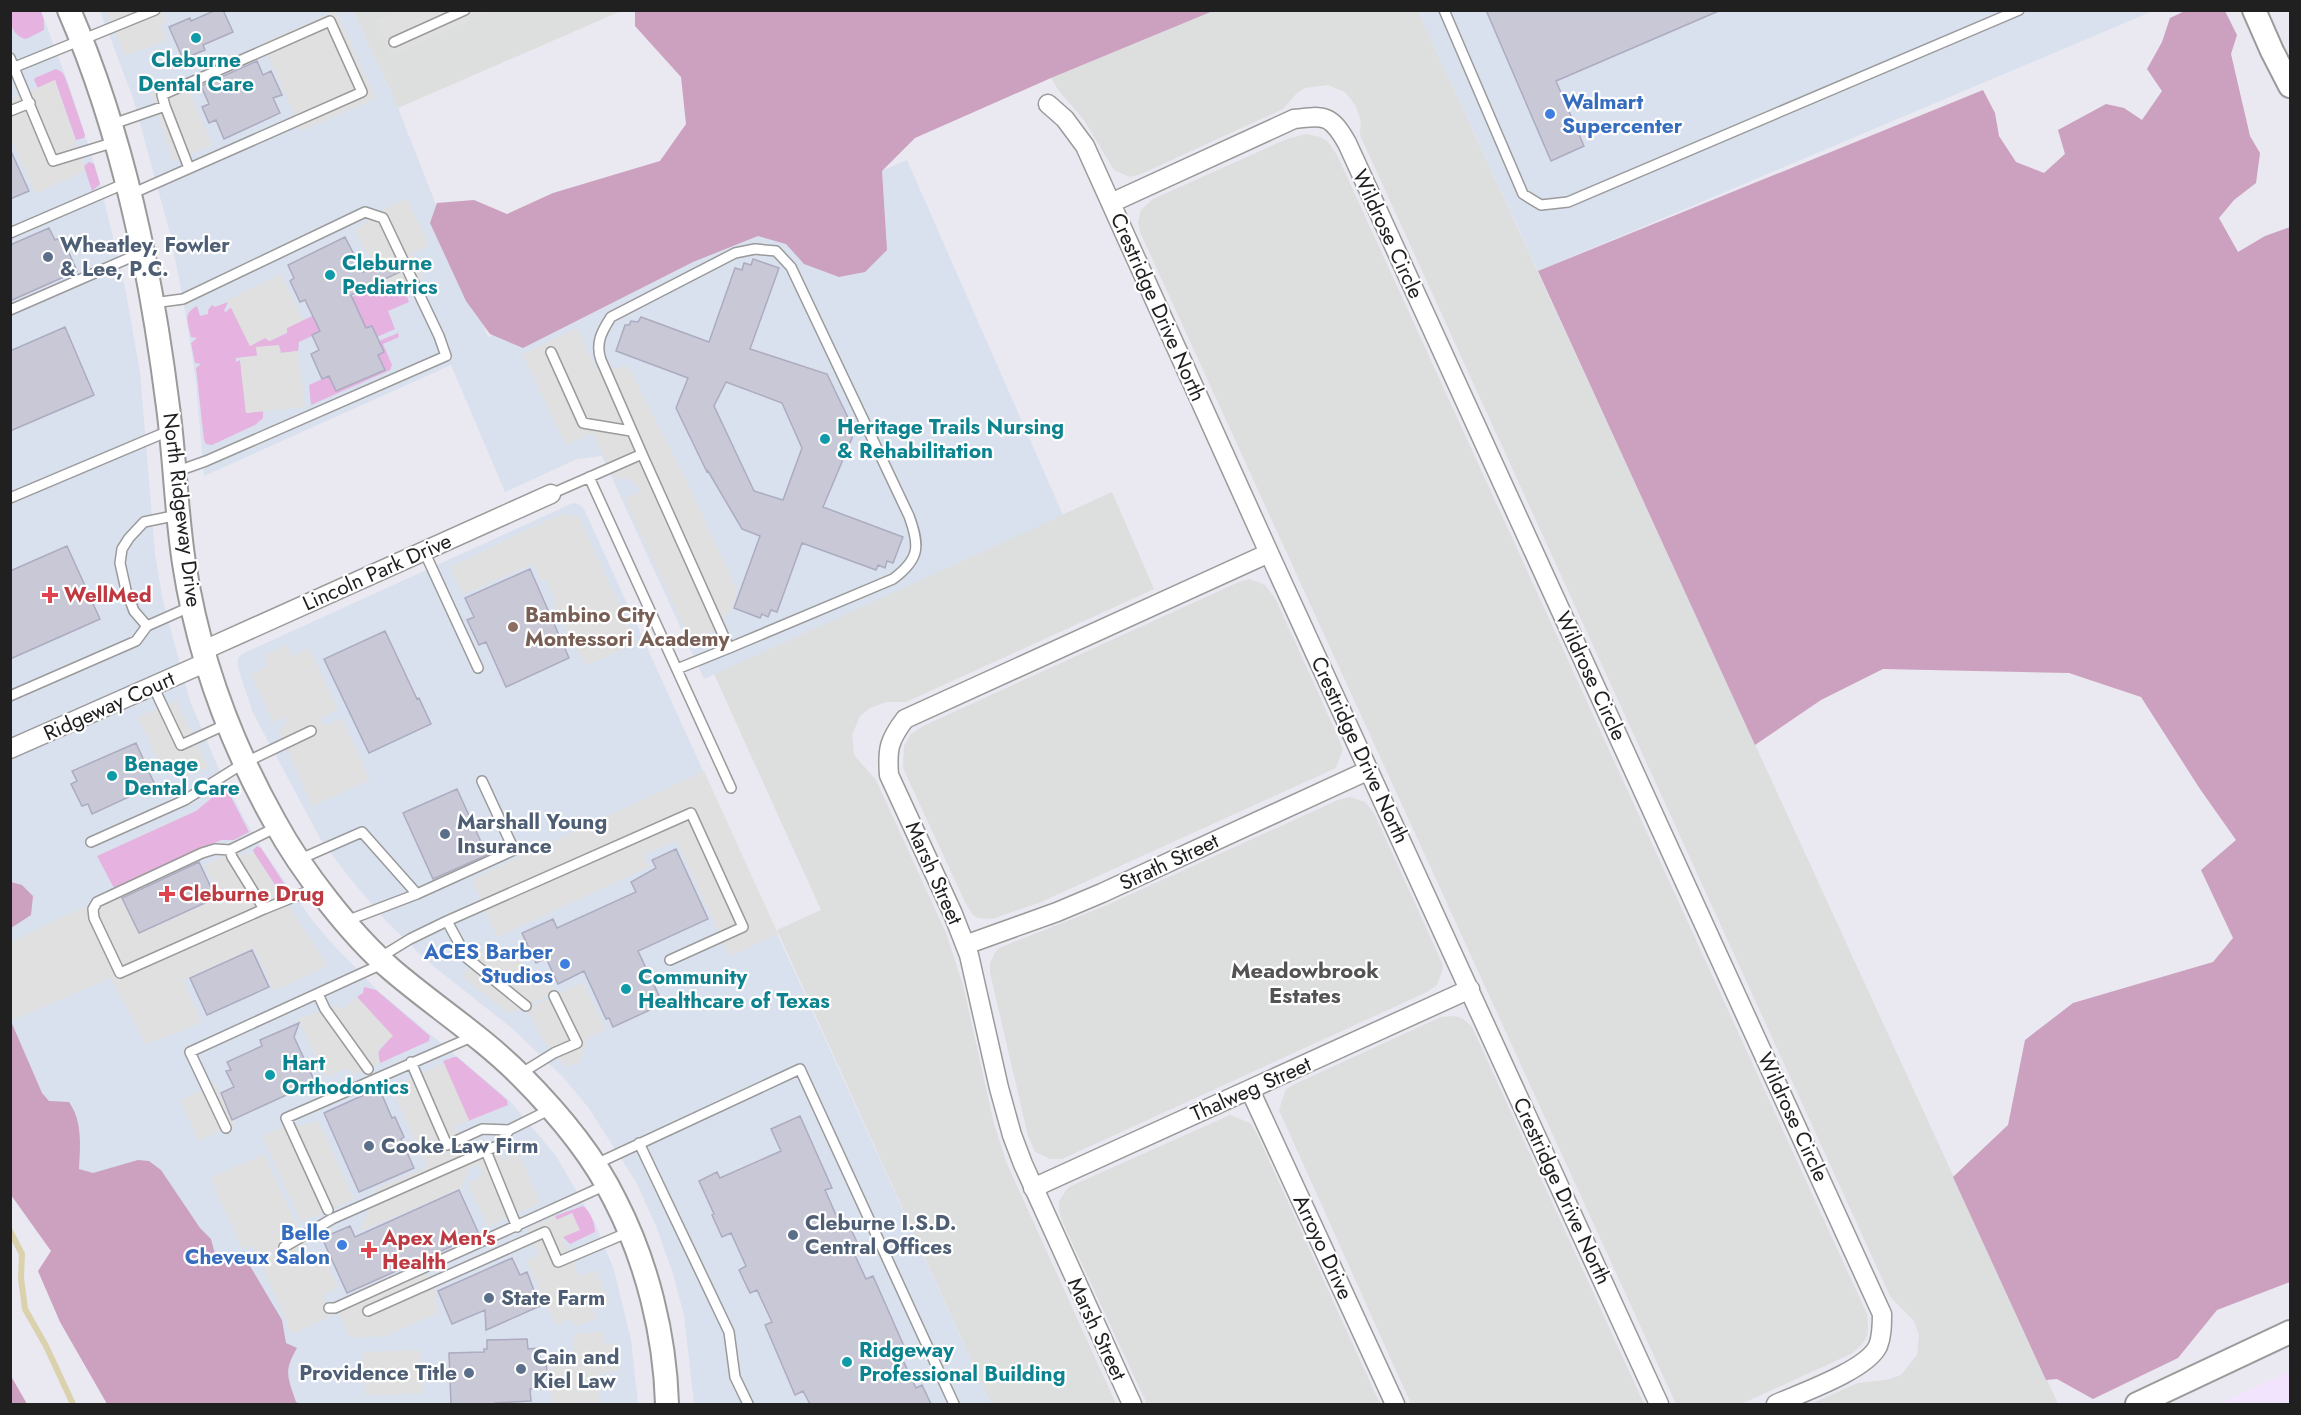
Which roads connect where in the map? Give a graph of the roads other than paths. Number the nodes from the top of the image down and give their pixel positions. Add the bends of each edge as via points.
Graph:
1 (69, 10) edge
2 (155, 10) edge
3 (465, 10) edge
4 (1444, 10) edge
5 (2019, 10) edge
6 (2254, 10) edge
7 (81, 40) junction
8 (394, 42) dead end
9 (12, 65) edge
10 (2290, 86) edge
11 (30, 103) junction
12 (1048, 104) dead end
13 (165, 106) junction
14 (10, 111) edge
15 (112, 134) junction
16 (189, 168) junction
17 (128, 189) junction
18 (1111, 203) junction
19 (10, 233) edge
20 (144, 252) junction
21 (153, 303) junction
22 (10, 310) edge
23 (551, 352) dead end
24 (171, 430) junction
25 (631, 431) junction
26 (642, 454) junction
27 (176, 472) junction
28 (589, 477) junction
29 (551, 494) joint
30 (10, 498) edge
31 (179, 515) junction
32 (424, 551) junction
33 (1269, 553) junction
34 (192, 606) junction
35 (147, 626) junction
36 (729, 648) junction
37 (205, 656) junction
38 (478, 668) dead end
39 (677, 669) junction
40 (153, 686) junction
41 (10, 696) edge
42 (227, 724) junction
43 (311, 730) dead end
44 (10, 749) edge
45 (244, 763) junction
46 (1369, 770) junction
47 (482, 781) dead end
48 (731, 788) dead end
49 (277, 827) junction
50 (91, 842) dead end
51 (230, 850) junction
52 (298, 860) junction
53 (318, 887) junction
54 (417, 894) junction
55 (264, 909) junction
56 (346, 921) junction
57 (447, 921) junction
58 (965, 945) junction
59 (670, 960) dead end
60 (382, 961) junction
61 (1470, 989) junction
62 (318, 994) junction
63 (554, 996) dead end
64 (526, 1006) dead end
65 (474, 1036) junction
66 (411, 1062) junction
67 (368, 1069) dead end
68 (519, 1074) junction
69 (1250, 1090) junction
70 (551, 1109) junction
71 (226, 1128) dead end
72 (509, 1130) junction
73 (639, 1143) junction
74 (486, 1151) junction
75 (594, 1165) junction
76 (606, 1185) junction
77 (1033, 1188) junction
78 (328, 1210) dead end
79 (517, 1227) junction
80 (629, 1232) junction
81 (284, 1247) dead end
82 (329, 1308) dead end
83 (368, 1311) dead end
84 (2290, 1332) edge
85 (667, 1404) edge
86 (748, 1404) edge
87 (954, 1404) edge
88 (1132, 1404) edge
89 (1395, 1404) edge
90 (1659, 1404) edge
91 (1776, 1404) edge
92 (2137, 1404) edge

1 - 7 street, North Ridgeway Drive
2 - 7 lane
3 - 8 lane
4 - 5 lane via 1523,194 1541,205 1568,202
6 - 10 street
7 - 9 lane
7 - 15 street, North Ridgeway Drive
9 - 11 lane
11 - 14 lane
11 - 15 lane via 52,161
12 - 18 street, Crestridge Drive North via 1085,146
13 - 15 lane
13 - 16 lane
13 - 16 lane via 162,95 330,21 362,92
15 - 17 street, North Ridgeway Drive
16 - 17 lane
17 - 19 lane
17 - 20 street, North Ridgeway Drive
18 - 33 street, Crestridge Drive North
18 - 91 street, Wildrose Circle via 1294,119 1318,116 1336,125 1347,143 1882,1314 1877,1348 1866,1361
20 - 21 street, North Ridgeway Drive
20 - 22 lane
21 - 24 street, North Ridgeway Drive
21 - 27 lane via 183,299 365,212 383,218 446,356
23 - 25 lane via 583,423
24 - 27 street, North Ridgeway Drive
24 - 30 lane
25 - 26 lane
25 - 36 lane via 597,348 611,317 735,253 755,249 776,251 791,267 909,516 916,536 915,554 907,568 893,579
26 - 28 lane
26 - 36 lane
27 - 31 street, North Ridgeway Drive
28 - 29 lane
28 - 39 lane
29 - 32 street, Lincoln Park Drive
31 - 34 street, North Ridgeway Drive
31 - 35 lane via 144,522 122,549 120,563 126,590 134,611
32 - 37 street, Lincoln Park Drive
32 - 38 lane
33 - 46 street, Crestridge Drive North
33 - 58 street, Marsh Street via 905,719 892,736 887,755 889,775
34 - 35 lane
34 - 37 street, North Ridgeway Drive
35 - 41 lane via 136,641
36 - 39 lane
37 - 40 street, Ridgeway Court
37 - 42 street, North Ridgeway Drive
39 - 48 lane
40 - 42 lane via 181,745
40 - 44 street, Ridgeway Court
42 - 45 street, North Ridgeway Drive
43 - 45 lane
45 - 49 street, North Ridgeway Drive
45 - 50 lane via 185,800
46 - 58 street, Strath Street via 1102,893
46 - 61 street, Crestridge Drive North
47 - 54 lane via 514,850
49 - 51 lane
49 - 52 street, North Ridgeway Drive
51 - 55 lane
51 - 55 lane via 202,853 96,902 94,918 120,973
52 - 53 street, North Ridgeway Drive
52 - 54 lane via 362,832
53 - 55 lane
53 - 56 street, North Ridgeway Drive
54 - 56 lane
56 - 60 street, North Ridgeway Drive
57 - 59 lane via 691,813 743,927
57 - 60 lane via 410,939
57 - 64 lane via 467,958
58 - 77 street, Marsh Street via 1012,1136
60 - 62 lane
60 - 65 street, North Ridgeway Drive
61 - 69 street, Thalweg Street
61 - 90 street, Crestridge Drive North
62 - 67 lane
62 - 71 lane via 190,1052
63 - 68 lane via 577,1043
65 - 66 lane
65 - 68 street, North Ridgeway Drive
66 - 72 lane via 447,1145 483,1129
66 - 78 lane via 286,1118
68 - 70 street, North Ridgeway Drive
69 - 77 street, Thalweg Street
69 - 89 street, Arroyo Drive
70 - 72 lane
70 - 75 street, North Ridgeway Drive
72 - 74 lane via 499,1145
73 - 75 lane
73 - 86 lane via 729,1332 735,1377
73 - 87 lane via 800,1069
74 - 79 lane
74 - 81 lane via 332,1219
75 - 76 street, North Ridgeway Drive
76 - 79 lane
76 - 80 street, North Ridgeway Drive
77 - 88 street, Marsh Street
79 - 82 lane
80 - 83 lane via 558,1263 545,1232
80 - 85 street, North Ridgeway Drive via 652,1298
84 - 92 street

